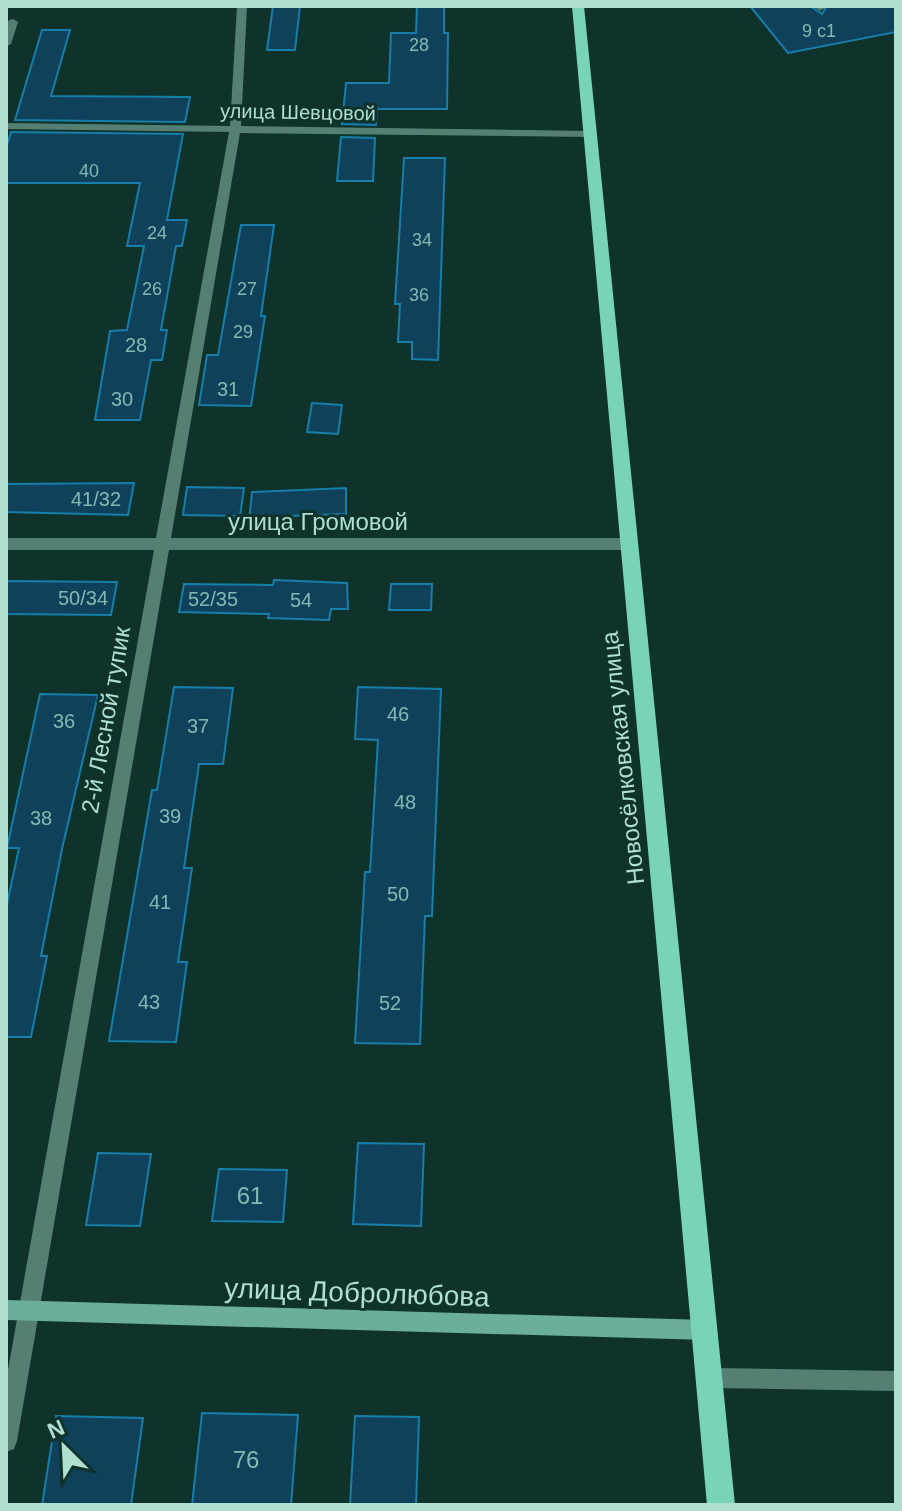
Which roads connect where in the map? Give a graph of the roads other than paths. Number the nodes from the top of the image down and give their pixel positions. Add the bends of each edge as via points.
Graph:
1 (242, 6) edge
2 (578, 6) edge
3 (13, 22) dead end
4 (6, 44) edge
5 (6, 126) edge
6 (235, 129) junction
7 (590, 134) junction
8 (6, 544) edge
9 (161, 544) junction
10 (630, 544) junction
11 (6, 1310) edge
12 (29, 1311) junction
13 (707, 1330) junction
14 (711, 1378) junction
15 (896, 1381) edge
16 (6, 1441) edge
17 (721, 1505) edge

1 - 6 street, 2-й Лесной тупик
2 - 7 main road, Новосёлковская улица
3 - 4 street
5 - 6 street, улица Шевцовой
6 - 7 street, улица Шевцовой
6 - 9 street, 2-й Лесной тупик
7 - 10 main road, Новосёлковская улица
8 - 9 street, улица Громовой
9 - 10 street, улица Громовой
9 - 12 street, 2-й Лесной тупик
10 - 13 main road, Новосёлковская улица
11 - 12 street, улица Добролюбова
12 - 13 street, улица Добролюбова
12 - 16 street, 2-й Лесной тупик
13 - 14 main road, Новосёлковская улица
14 - 15 street
14 - 17 main road, Новосёлковская улица

